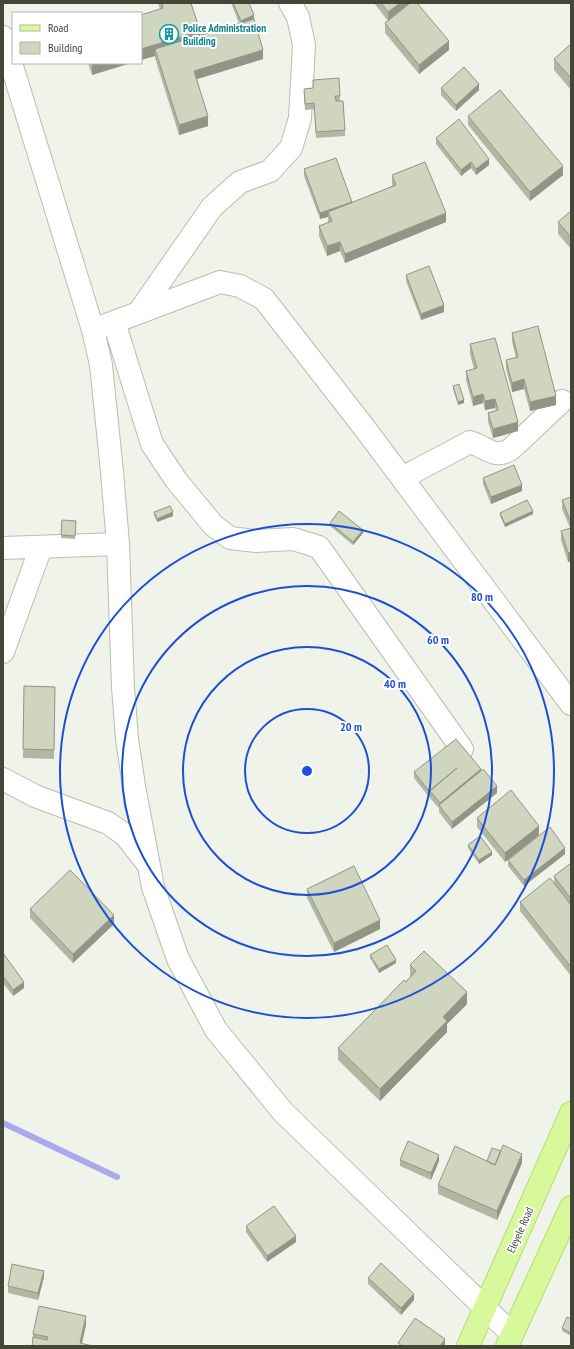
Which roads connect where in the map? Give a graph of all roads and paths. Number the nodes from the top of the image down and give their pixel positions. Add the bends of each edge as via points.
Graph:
1 (290, 3) edge
2 (3, 37) edge
3 (139, 312) junction
4 (114, 322) junction
5 (93, 330) junction
6 (562, 400) dead end
7 (402, 478) junction
8 (118, 544) junction
9 (40, 547) junction
10 (3, 548) edge
11 (7, 626) edge
12 (3, 652) edge
13 (571, 703) edge
14 (462, 749) edge
15 (3, 779) edge
16 (149, 865) junction
17 (571, 1113) edge
18 (571, 1207) edge
19 (485, 1310) junction
20 (510, 1340) edge
21 (468, 1346) edge

1 - 3 street via 298,17 304,45 300,118 291,148 270,171 240,182 212,207
2 - 5 street
3 - 4 street
3 - 7 street via 220,282 240,286 264,298
4 - 5 street
4 - 14 street via 152,444 176,480 213,524 230,538 256,541 293,539 319,547
5 - 8 street via 101,365
6 - 7 street via 512,449 503,454 492,453 481,445 470,442
7 - 13 street
8 - 9 street
8 - 16 street via 127,739
9 - 10 street
9 - 11 street
11 - 12 street
15 - 16 street via 35,796 108,824 125,835
16 - 19 street via 158,904 178,959 216,1030 283,1112
17 - 19 main road, Eleyele Road
18 - 20 main road
19 - 20 street
19 - 21 main road, Eleyele Road

